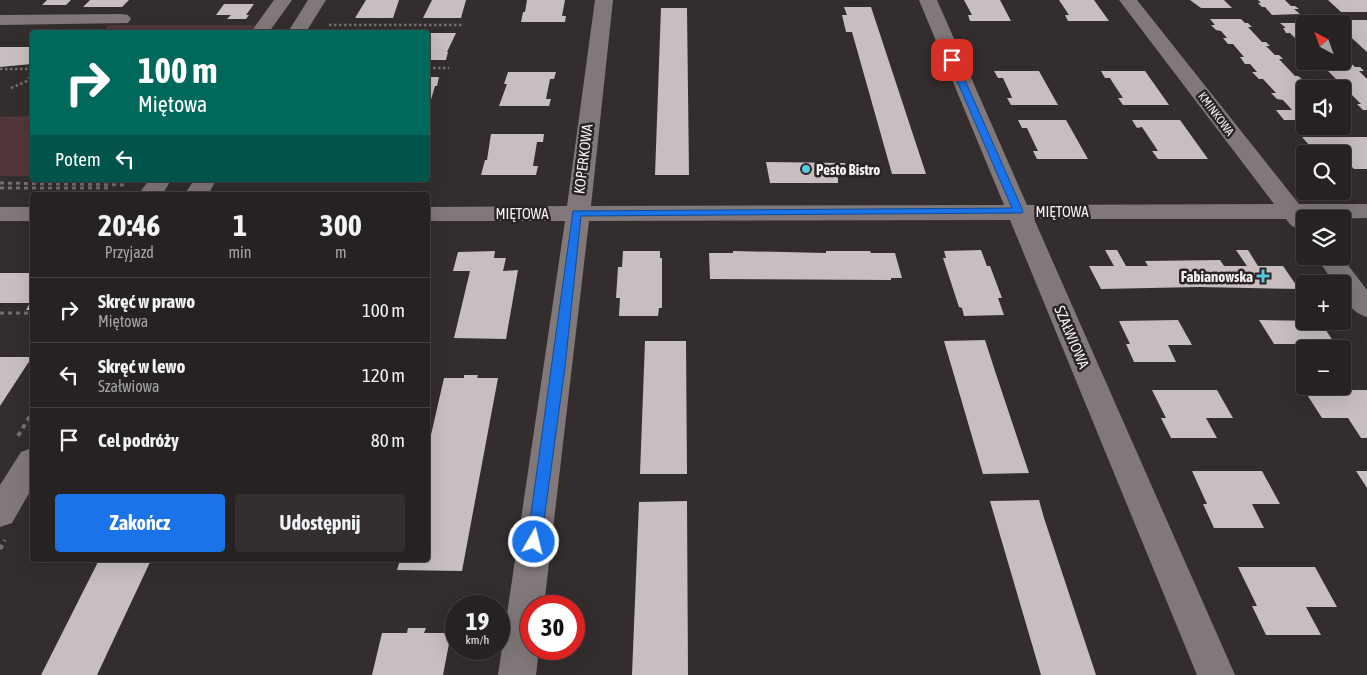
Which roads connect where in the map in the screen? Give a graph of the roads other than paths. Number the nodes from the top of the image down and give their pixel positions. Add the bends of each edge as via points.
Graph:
1 (282, 0) edge
2 (317, 0) edge
3 (604, 0) edge
4 (928, 0) edge
5 (1128, 0) edge
6 (122, 19) dead end
7 (0, 20) edge
8 (299, 29) edge
9 (261, 30) edge
10 (156, 182) edge
11 (140, 190) edge
12 (1018, 211) junction
13 (1367, 211) edge
14 (576, 213) junction
15 (1351, 213) edge
16 (0, 214) edge
17 (30, 214) edge
18 (430, 214) edge
19 (1296, 216) edge
20 (1296, 220) edge
21 (1334, 265) edge
22 (1367, 308) edge
23 (30, 464) edge
24 (0, 513) edge
25 (516, 675) edge
26 (1216, 675) edge

1 - 9 street
2 - 8 street
3 - 14 street, KOPERKOWA
4 - 12 street, SZAŁWIOWA
5 - 19 street, KMINKOWA
6 - 7 street
10 - 11 street
12 - 14 street, MIĘTOWA
12 - 20 street, MIĘTOWA
12 - 26 street, SZAŁWIOWA
13 - 15 street, MIĘTOWA
14 - 18 street, MIĘTOWA
14 - 25 street, KOPERKOWA via 559,367
16 - 17 street
21 - 22 street
23 - 24 street

